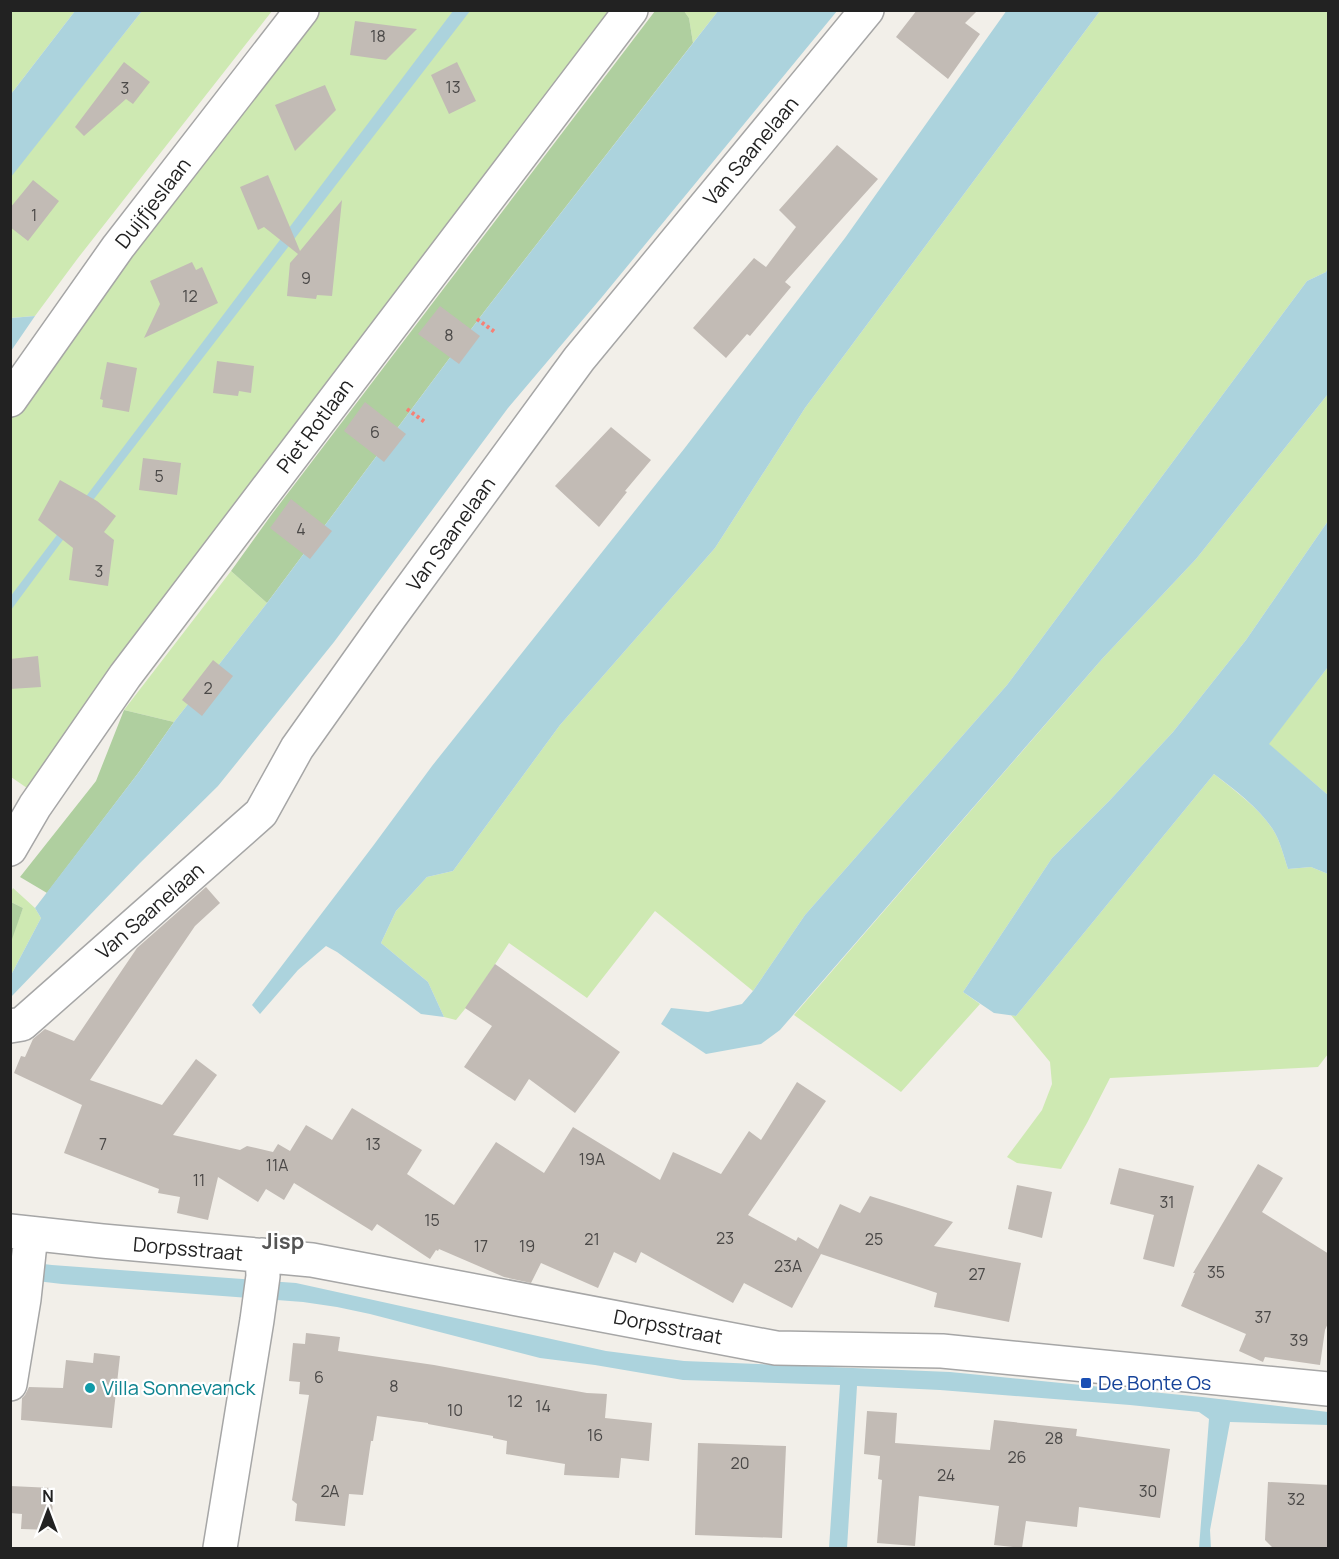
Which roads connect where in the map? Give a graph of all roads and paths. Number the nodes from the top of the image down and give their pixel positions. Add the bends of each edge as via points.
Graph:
1 (302, 10) edge
2 (631, 10) edge
3 (867, 10) edge
4 (477, 319) dead end
5 (495, 332) dead end
6 (10, 400) edge
7 (406, 409) dead end
8 (424, 422) dead end
9 (10, 849) edge
10 (10, 1026) edge
11 (23, 1239) edge
12 (262, 1265) junction
13 (10, 1384) edge
14 (1329, 1389) edge
15 (220, 1548) edge

1 - 6 street, Duijfjeslaan via 118,247
2 - 9 street, Piet Rotlaan via 125,676
3 - 10 street, Van Saanelaan via 579,359 304,739 261,813 22,1024
4 - 5 path
7 - 8 path
11 - 12 street, Dorpsstraat
11 - 13 street via 24,1299
12 - 14 street, Dorpsstraat via 312,1260 776,1348 942,1351
12 - 15 street via 258,1320

